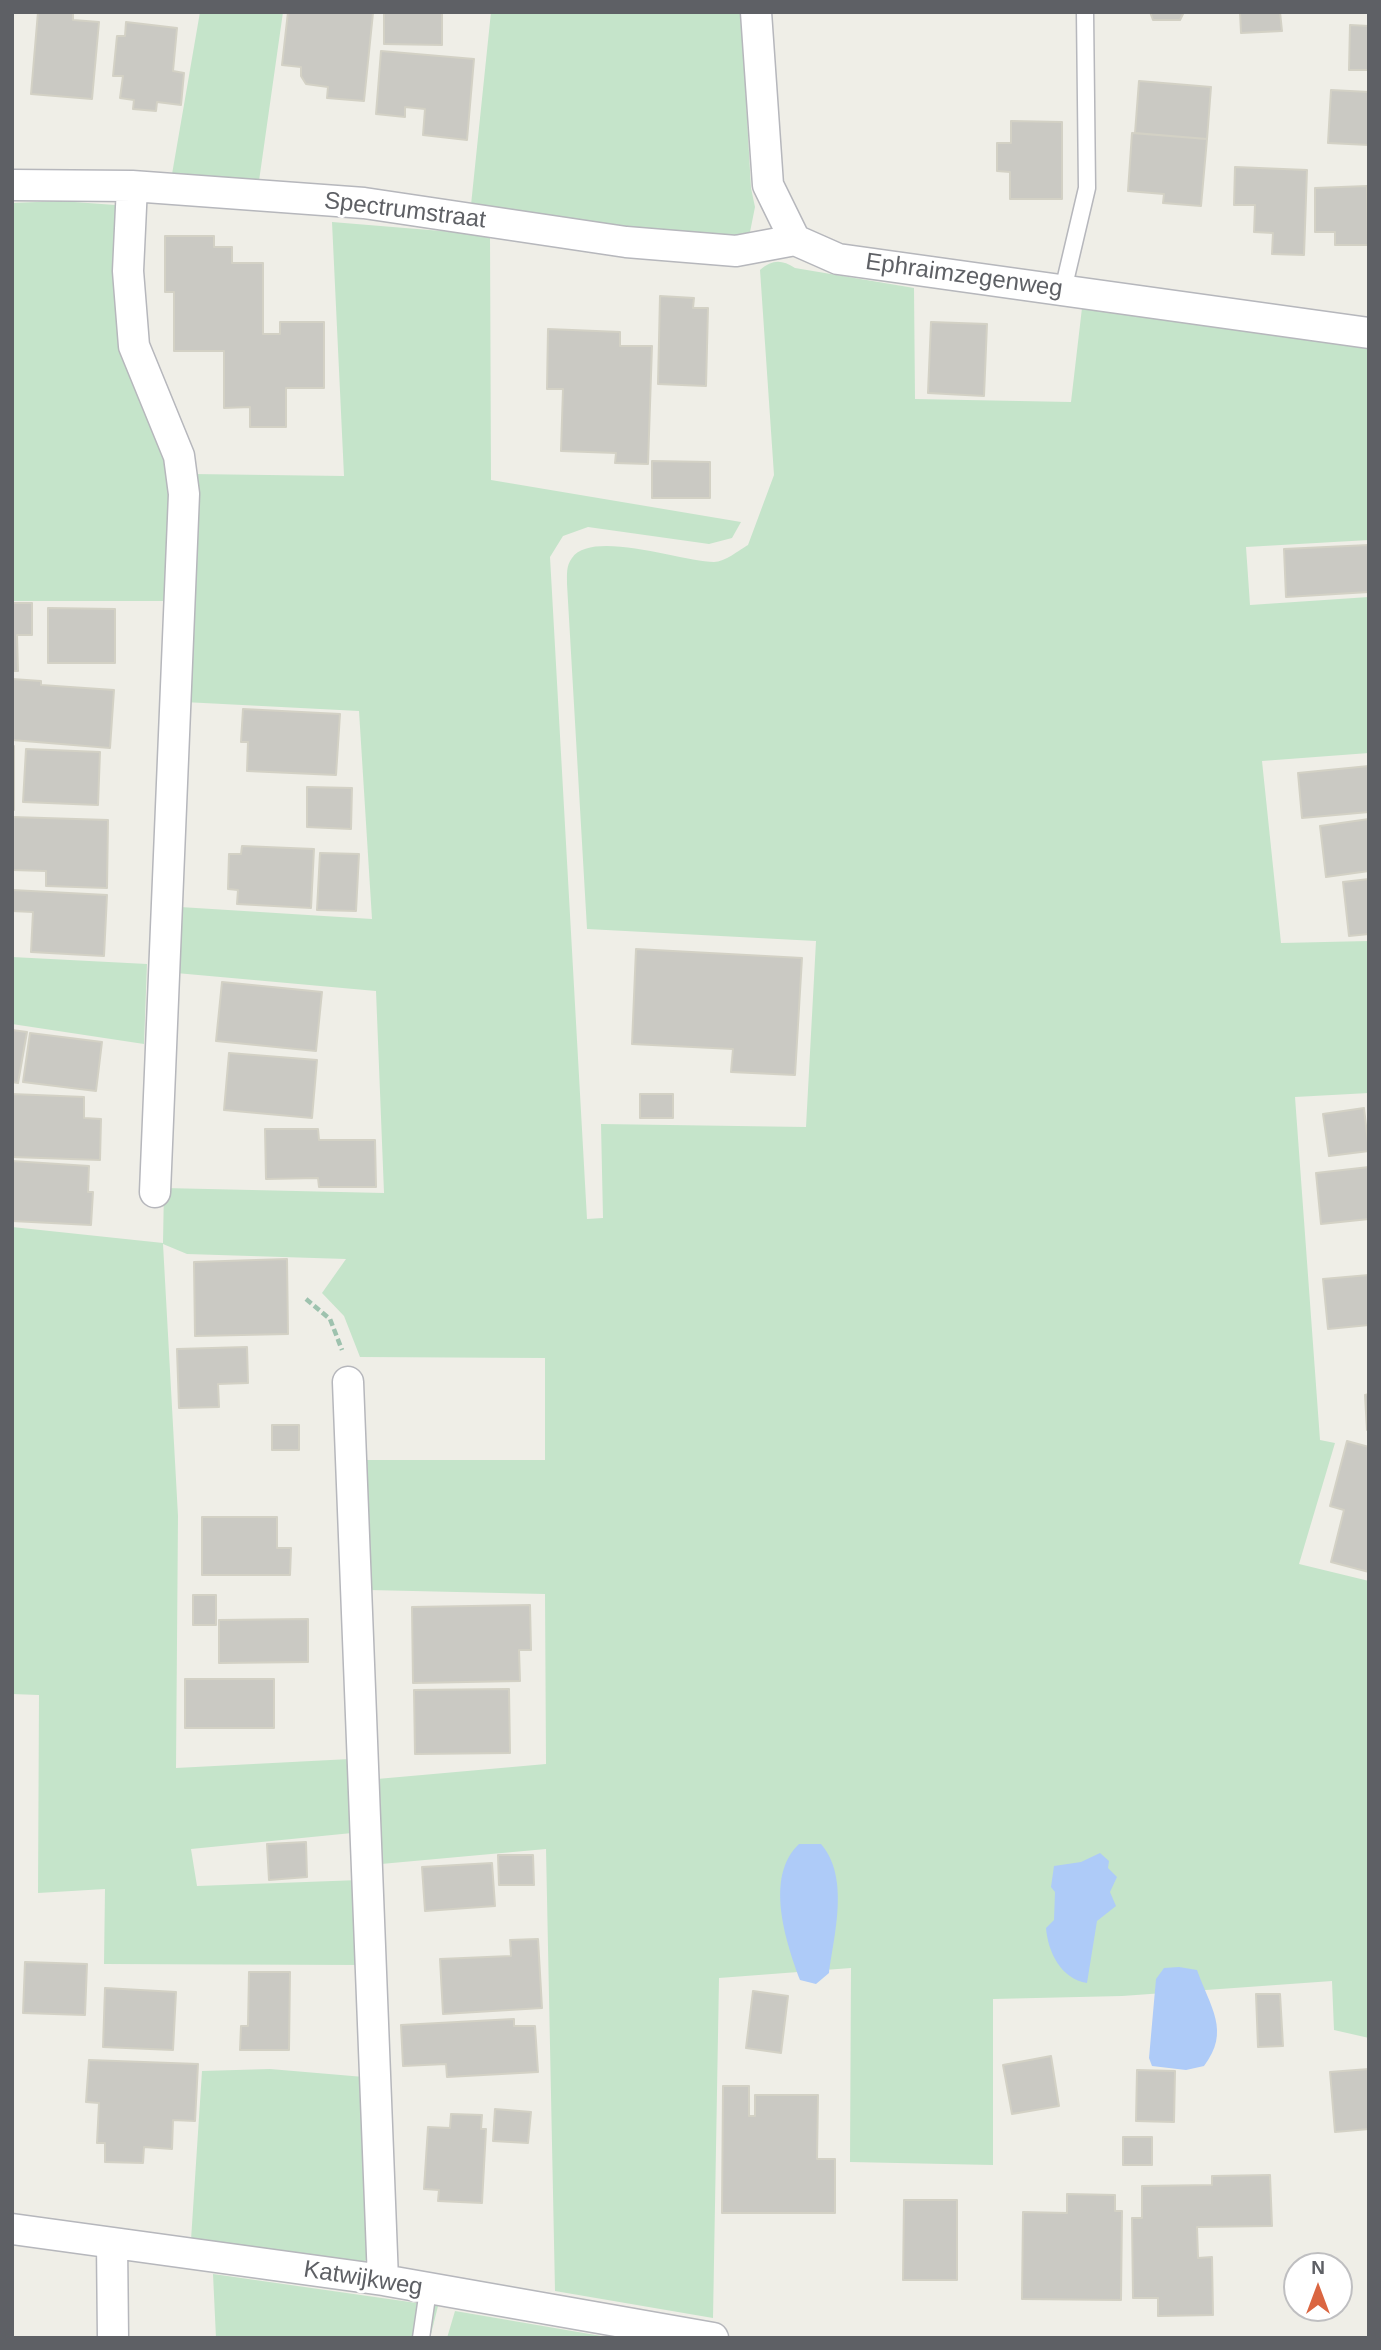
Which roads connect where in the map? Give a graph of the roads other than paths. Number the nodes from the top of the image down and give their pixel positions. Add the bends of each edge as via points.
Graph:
1 (755, 12) edge
2 (1085, 12) edge
3 (12, 185) edge
4 (132, 186) junction
5 (795, 240) junction
6 (1063, 290) junction
7 (1369, 333) edge
8 (155, 1192) dead end
9 (348, 1382) road end
10 (12, 2229) edge
11 (112, 2244) junction
12 (383, 2280) junction
13 (428, 2290) junction
14 (705, 2337) edge
15 (113, 2338) edge
16 (421, 2338) edge

1 - 5 street via 768,185
2 - 6 lane via 1087,188
3 - 4 street, Spectrumstraat
4 - 5 street, Spectrumstraat via 364,203 626,242 736,251
4 - 8 street via 128,271 134,346 179,456 184,494
5 - 6 street, Ephraimzegenweg via 838,259
6 - 7 street, Ephraimzegenweg
9 - 12 street
10 - 11 street, Katwijkweg
11 - 12 street, Katwijkweg
11 - 15 street
12 - 13 street, Katwijkweg
13 - 14 street, Katwijkweg
13 - 16 lane

